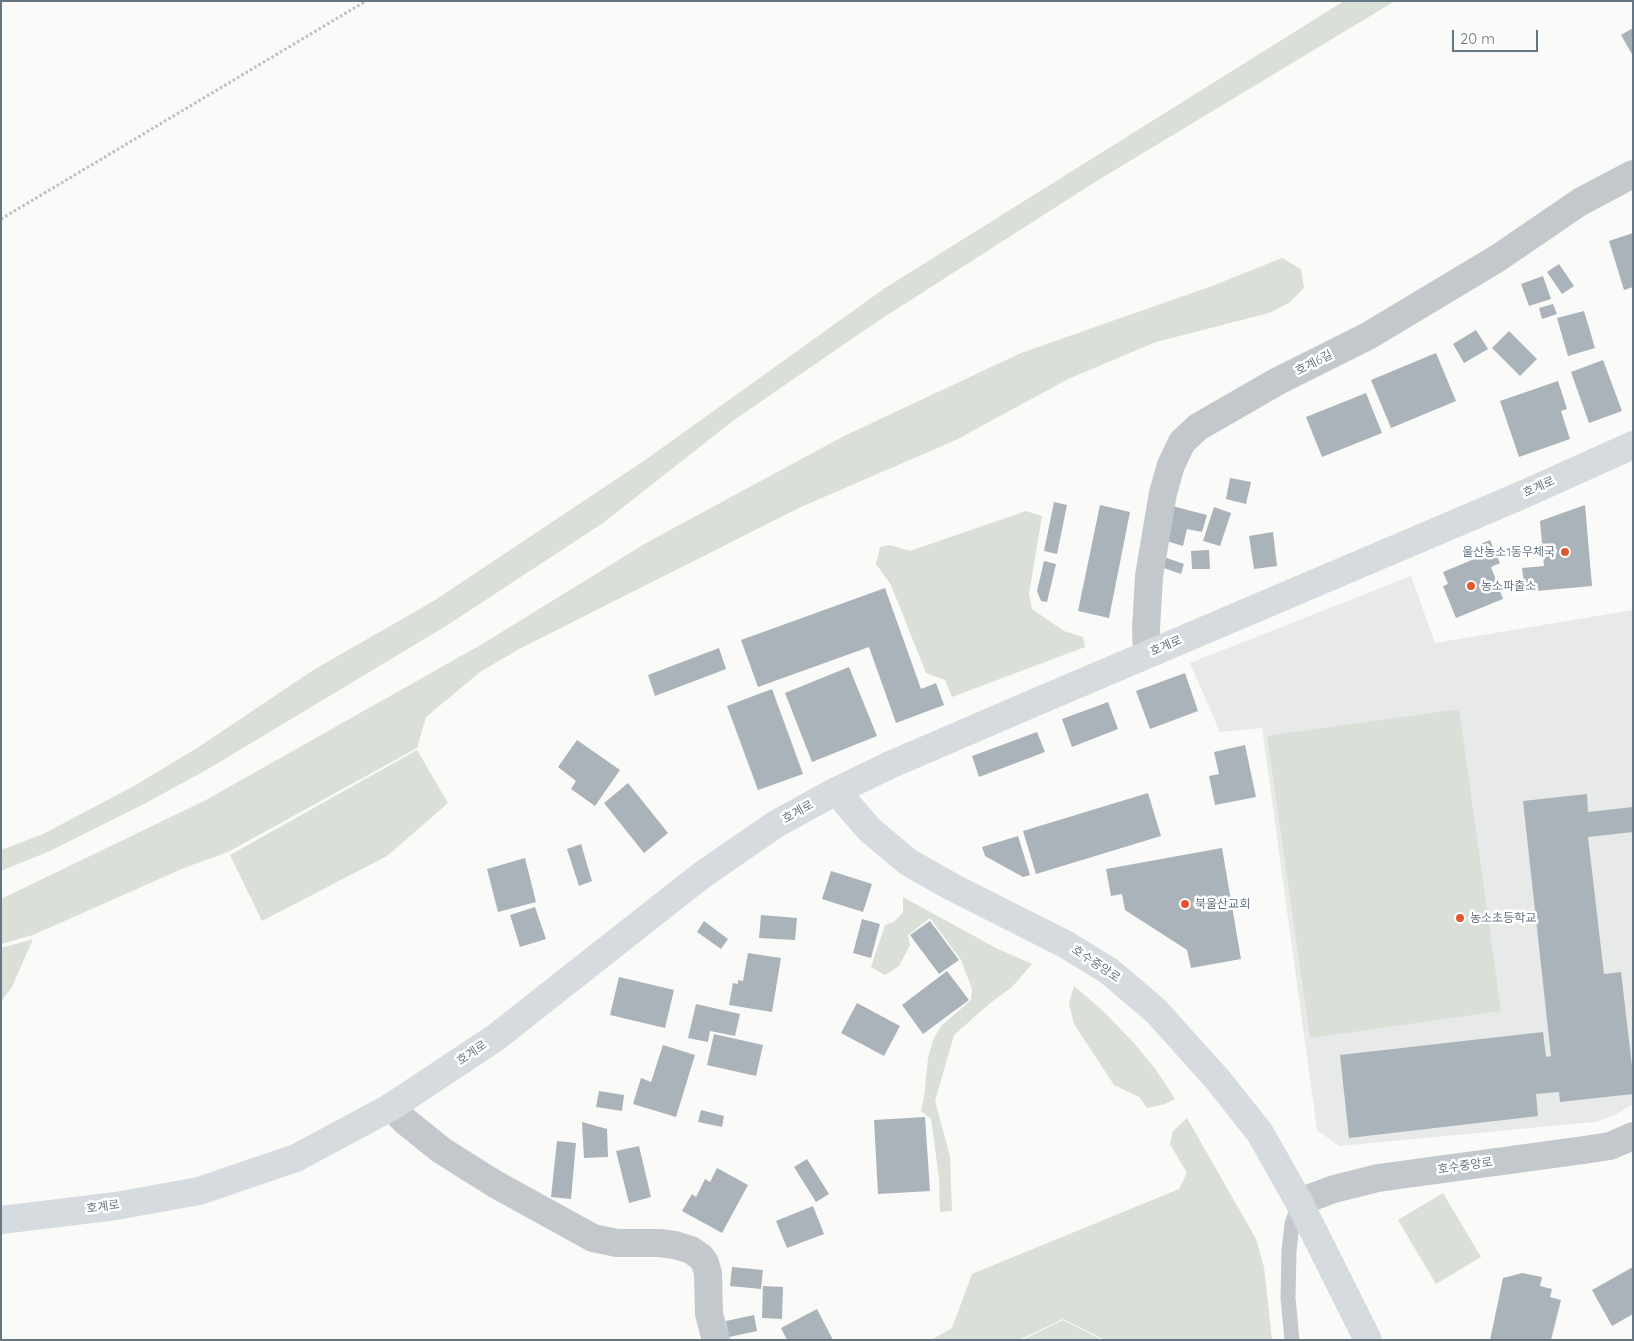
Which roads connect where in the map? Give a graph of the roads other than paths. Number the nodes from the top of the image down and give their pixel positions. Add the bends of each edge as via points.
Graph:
1 (1633, 174) edge
2 (1633, 445) edge
3 (1147, 654) junction
4 (836, 791) junction
5 (391, 1107) junction
6 (1633, 1136) edge
7 (1299, 1202) junction
8 (1, 1220) edge
9 (716, 1340) edge
10 (1292, 1340) edge
11 (1368, 1340) edge

1 - 3 street, 호계6길 via 1580,202 1498,258 1368,336 1278,381 1198,427 1182,442 1170,465 1149,576
2 - 3 street, 호계로
3 - 4 street, 호계로
4 - 5 street, 호계로 via 776,824 702,875 495,1038
4 - 7 street, 호수중앙로 via 870,830 908,862 1065,944 1109,971 1156,1011 1260,1133
5 - 8 street, 호계로 via 296,1158 199,1190 116,1206
5 - 9 street via 441,1150 593,1238 617,1243 675,1245 701,1256 708,1273 709,1314
6 - 7 street, 호수중앙로 via 1610,1146 1378,1178
7 - 10 lane via 1289,1251 1288,1298
7 - 11 street, 호수중앙로

